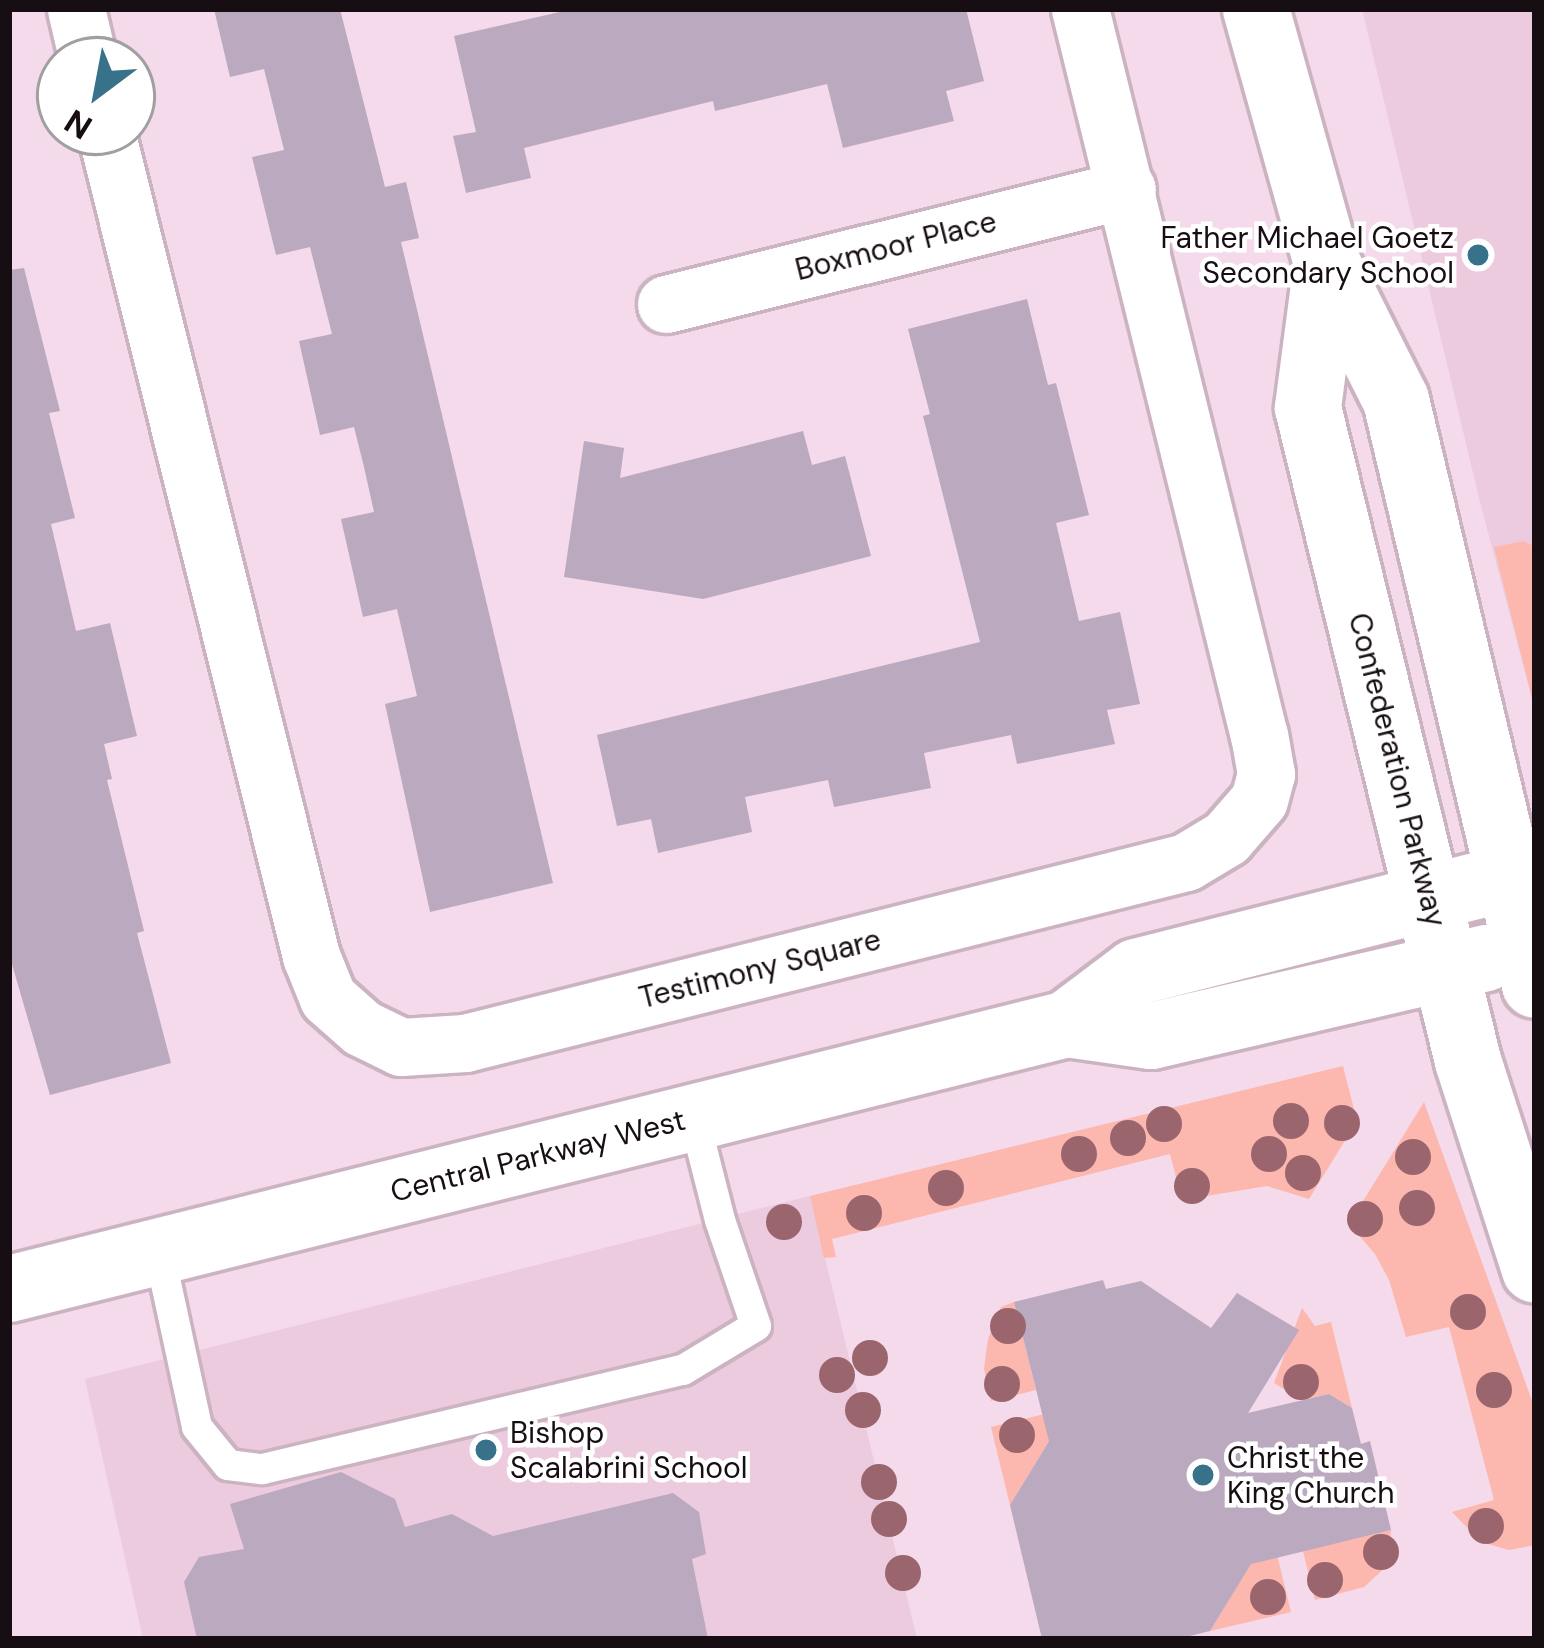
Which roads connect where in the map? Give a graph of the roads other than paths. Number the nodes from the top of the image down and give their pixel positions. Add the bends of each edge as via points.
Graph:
1 (1080, 9) edge
2 (1256, 9) edge
3 (112, 156) edge
4 (1127, 189) junction
5 (1327, 263) junction
6 (666, 304) dead end
7 (1523, 874) edge
8 (1428, 898) junction
9 (1532, 960) edge
10 (1445, 967) junction
11 (1067, 1024) junction
12 (694, 1118) junction
13 (159, 1251) junction
14 (1535, 1270) edge
15 (9, 1289) edge

1 - 4 street, Testimony Square
2 - 5 street, Confederation Parkway
3 - 4 street, Testimony Square via 311,956 328,998 401,1047 465,1043 1186,862 1226,838 1258,800 1266,774
4 - 6 street, Boxmoor Place
5 - 7 street, Confederation Parkway via 1396,400
5 - 8 street, Confederation Parkway via 1308,408
7 - 8 street, Central Parkway West
7 - 9 street, Confederation Parkway
8 - 10 street, Confederation Parkway
8 - 11 street, Central Parkway West via 1136,972
9 - 10 street, Central Parkway West
10 - 11 street, Central Parkway West via 1151,1036
10 - 14 street, Confederation Parkway
11 - 12 street, Central Parkway West
12 - 13 street, Central Parkway West
12 - 13 lane via 756,1325 683,1370 263,1469 228,1466 197,1427
13 - 15 street, Central Parkway West

